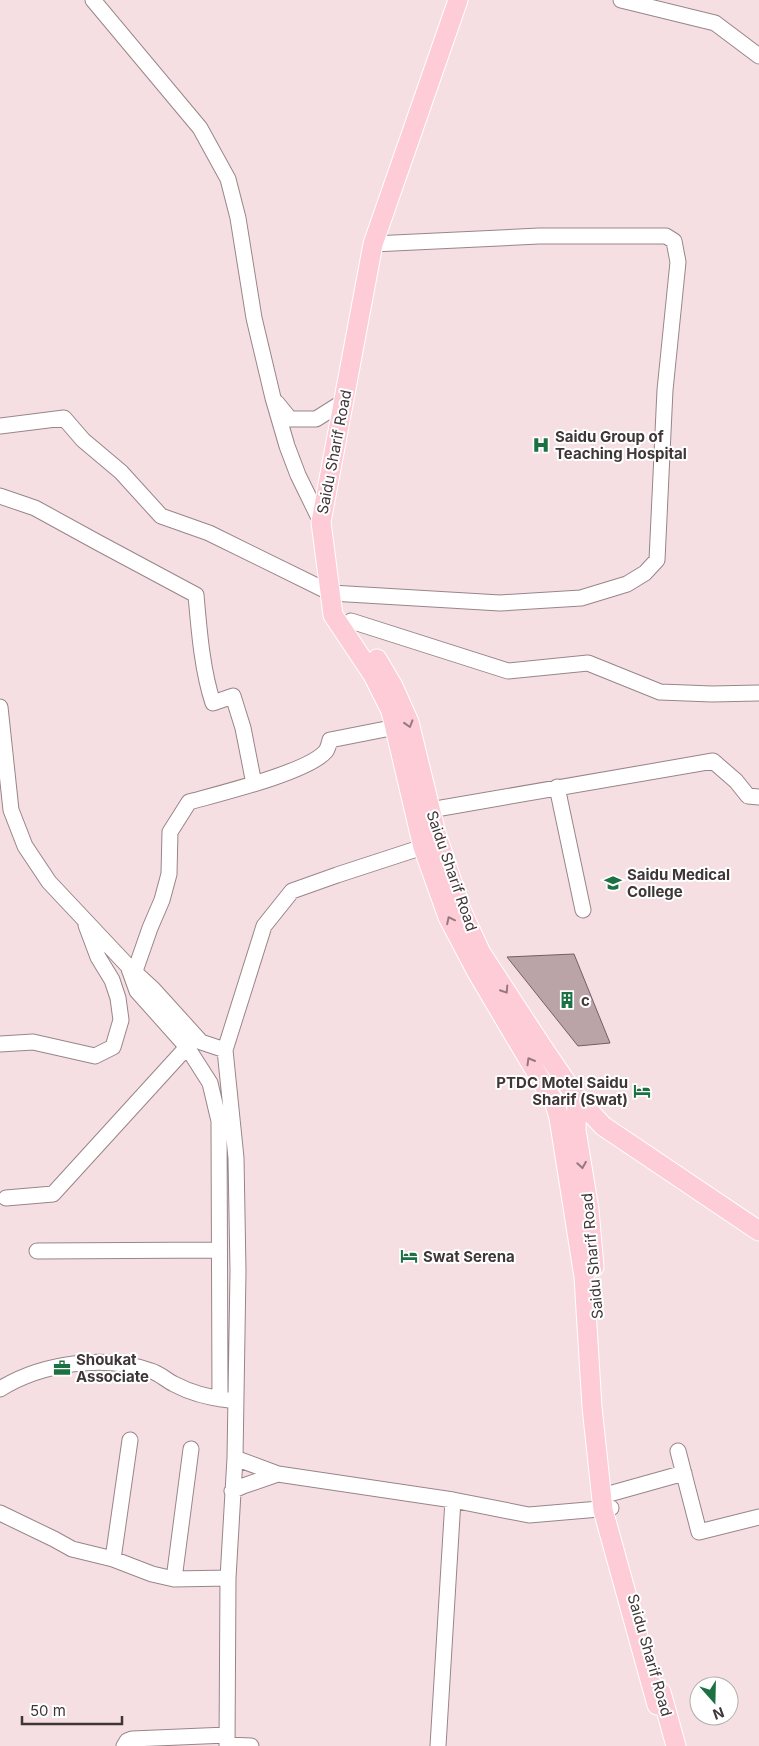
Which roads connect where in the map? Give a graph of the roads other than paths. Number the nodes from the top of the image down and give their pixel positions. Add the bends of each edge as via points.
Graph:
1 (92, 0) edge
2 (458, 0) edge
3 (621, 0) edge
4 (759, 56) edge
5 (373, 244) junction
6 (273, 398) junction
7 (343, 402) junction
8 (0, 426) edge
9 (0, 496) edge
10 (321, 522) junction
11 (331, 592) junction
12 (351, 621) junction
13 (759, 693) edge
14 (0, 707) edge
15 (396, 728) junction
16 (254, 784) junction
17 (557, 788) junction
18 (759, 797) edge
19 (5, 806) edge
20 (430, 810) junction
21 (431, 845) junction
22 (583, 910) dead end
23 (84, 919) junction
24 (132, 969) junction
25 (484, 971) junction
26 (0, 1044) edge
27 (187, 1047) junction
28 (225, 1050) junction
29 (577, 1098) junction
30 (554, 1104) junction
31 (576, 1130) junction
32 (6, 1198) dead end
33 (759, 1231) edge
34 (219, 1250) junction
35 (37, 1251) dead end
36 (0, 1389) edge
37 (228, 1400) junction
38 (596, 1406) junction
39 (130, 1440) dead end
40 (191, 1449) dead end
41 (678, 1452) dead end
42 (235, 1458) junction
43 (684, 1473) junction
44 (278, 1474) junction
45 (232, 1491) junction
46 (453, 1500) junction
47 (607, 1504) junction
48 (0, 1513) edge
49 (759, 1517) edge
50 (113, 1559) junction
51 (228, 1578) junction
52 (174, 1579) junction
53 (227, 1742) edge
54 (124, 1746) edge
55 (251, 1746) edge
56 (438, 1746) edge
57 (676, 1746) edge

1 - 6 street via 200,128 228,179 238,218 254,318
2 - 5 main road, Saidu Sharif Road
3 - 4 street via 715,24
5 - 7 main road, Saidu Sharif Road
5 - 11 street via 539,236 666,236 674,242 678,262 665,390 657,560 645,574 627,584 581,598 500,603
6 - 7 street via 290,419 316,419
6 - 10 street via 298,475
7 - 10 main road, Saidu Sharif Road
8 - 11 street via 64,418 83,440 121,472 161,516 209,533
9 - 16 street via 35,508 196,595 209,691 213,703 232,696 243,728
10 - 11 main road, Saidu Sharif Road
11 - 12 main road, Saidu Sharif Road
11 - 15 main road via 333,615 373,675
12 - 13 street via 508,671 588,663 660,692
12 -> 20 main road, Saidu Sharif Road via 394,686 406,714
14 - 19 street
15 - 16 street via 330,740 325,752 301,768
15 - 21 main road
16 - 24 street via 189,802 170,832 168,874 162,900
17 - 18 street via 712,761 748,796
17 - 20 street
17 - 22 street
19 - 23 street via 25,846 49,882
20 - 21 main road, Saidu Sharif Road
21 - 25 main road via 448,916
21 - 28 street via 292,891 264,926
23 - 24 street
23 - 26 street via 118,998 122,1020 113,1048 94,1056 33,1042
24 - 27 street via 137,991
24 - 28 street via 201,1042
25 -> 29 main road
30 -> 25 main road
27 - 32 street via 53,1194
27 - 34 street via 210,1083 219,1121
28 - 37 street via 236,1158 238,1271
29 - 31 main road, Saidu Sharif Road
29 - 33 main road via 603,1126
30 - 31 main road
30 - 38 main road via 559,1118 584,1278
31 -> 38 main road, Saidu Sharif Road via 595,1275
34 - 35 street
34 - 37 street
36 - 37 street via 44,1369 92,1362 152,1371 194,1392
37 - 42 street
38 - 47 main road, Saidu Sharif Road
39 - 50 street
40 - 52 street
41 - 43 street
42 - 44 street
42 - 45 street
43 - 47 street
43 - 49 street via 699,1532
44 - 45 street
44 - 46 street
45 - 51 street
46 - 47 street via 529,1515
46 - 56 street
47 - 57 main road, Saidu Sharif Road via 660,1704
48 - 50 street via 72,1550
50 - 52 street
51 - 52 street
51 - 53 street
53 - 54 street via 132,1739
53 - 55 street

